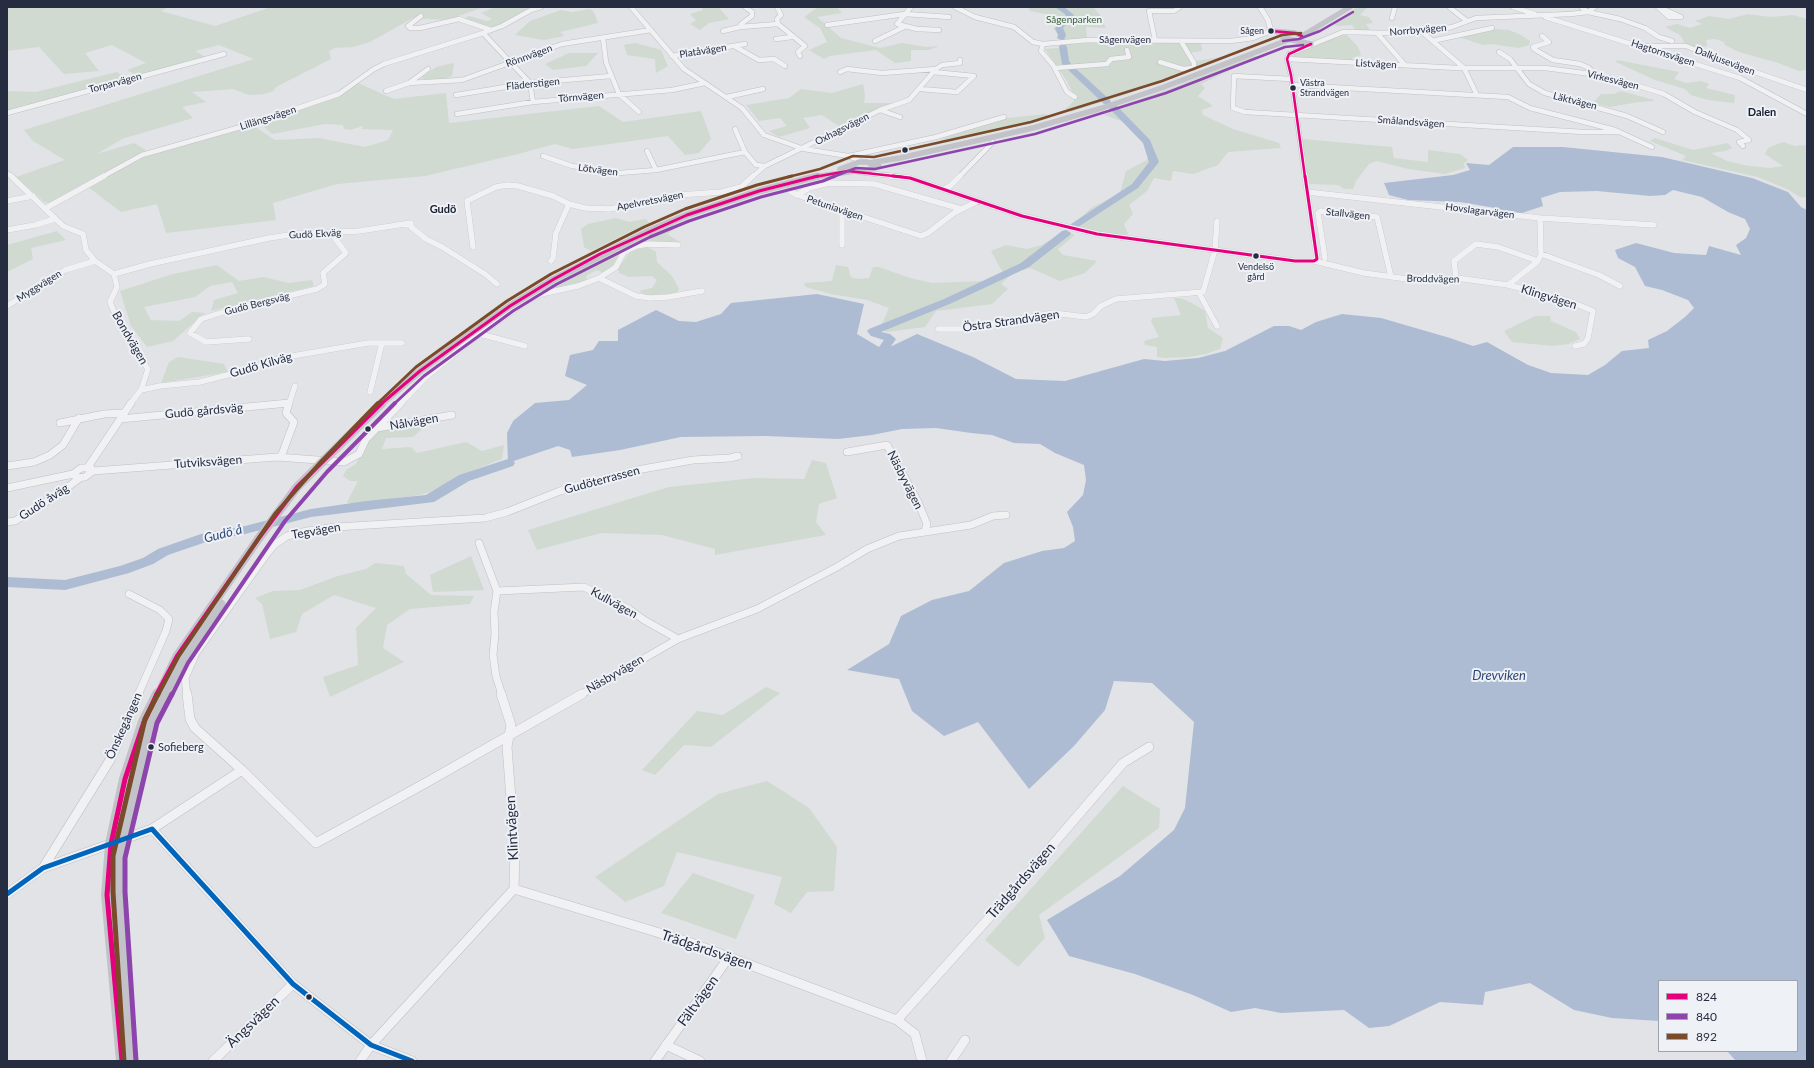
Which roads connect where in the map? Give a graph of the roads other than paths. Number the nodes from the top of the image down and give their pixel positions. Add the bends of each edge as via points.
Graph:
1 (541, 7) edge
2 (632, 7) edge
3 (745, 7) edge
4 (777, 7) edge
5 (911, 7) edge
6 (955, 7) edge
7 (1180, 7) edge
8 (1260, 7) edge
9 (1350, 7) edge
10 (1395, 7) edge
11 (1449, 7) edge
12 (1513, 7) edge
13 (1582, 7) edge
14 (1595, 7) edge
15 (1659, 7) edge
16 (1588, 12) junction
17 (905, 14) junction
18 (421, 16) dead end
19 (1540, 16) junction
20 (948, 17) dead end
21 (1392, 18) dead end
22 (1467, 20) junction
23 (778, 24) junction
24 (827, 25) dead end
25 (1318, 26) junction
26 (740, 27) junction
27 (904, 27) junction
28 (1492, 28) dead end
29 (491, 30) junction
30 (651, 30) junction
31 (939, 30) dead end
32 (1271, 30) junction
33 (1421, 31) junction
34 (723, 32) dead end
35 (483, 33) junction
36 (1295, 33) junction
37 (1377, 33) junction
38 (1283, 35) junction
39 (1542, 36) dead end
40 (792, 37) junction
41 (603, 38) junction
42 (1300, 38) junction
43 (776, 39) dead end
44 (1155, 40) junction
45 (1288, 40) junction
46 (875, 41) dead end
47 (1183, 41) junction
48 (1432, 41) junction
49 (1672, 41) dead end
50 (745, 44) dead end
51 (1043, 44) junction
52 (1311, 44) junction
53 (734, 46) junction
54 (1268, 46) junction
55 (1641, 46) junction
56 (1127, 50) dead end
57 (1499, 52) dead end
58 (224, 54) dead end
59 (778, 54) dead end
60 (672, 56) junction
61 (800, 56) dead end
62 (774, 59) junction
63 (1287, 59) junction
64 (960, 60) dead end
65 (1160, 62) dead end
66 (510, 63) junction
67 (1405, 65) junction
68 (785, 66) dead end
69 (1516, 67) junction
70 (1055, 68) junction
71 (1464, 68) junction
72 (428, 69) dead end
73 (935, 70) junction
74 (840, 72) dead end
75 (1591, 74) junction
76 (611, 76) junction
77 (1291, 78) junction
78 (409, 83) junction
79 (530, 83) junction
80 (705, 83) junction
81 (1292, 84) junction
82 (763, 89) dead end
83 (920, 89) junction
84 (1807, 90) edge
85 (386, 91) dead end
86 (619, 94) junction
87 (456, 95) dead end
88 (1477, 95) junction
89 (727, 96) junction
90 (1075, 97) dead end
91 (533, 102) junction
92 (880, 110) junction
93 (639, 112) dead end
94 (7, 113) edge
95 (457, 114) dead end
96 (1296, 114) junction
97 (1807, 114) edge
98 (900, 117) dead end
99 (1004, 117) dead end
100 (735, 130) dead end
101 (1619, 132) junction
102 (1663, 132) dead end
103 (993, 142) dead end
104 (1743, 146) dead end
105 (1652, 147) dead end
106 (804, 149) junction
107 (647, 151) dead end
108 (745, 152) junction
109 (543, 156) dead end
110 (848, 156) junction
111 (851, 164) junction
112 (765, 166) junction
113 (869, 166) junction
114 (656, 170) junction
115 (857, 171) junction
116 (7, 172) edge
117 (822, 175) junction
118 (881, 175) junction
119 (944, 189) junction
120 (790, 191) dead end
121 (1307, 192) junction
122 (797, 194) junction
123 (33, 196) junction
124 (7, 201) edge
125 (978, 201) junction
126 (569, 204) junction
127 (46, 208) junction
128 (961, 209) junction
129 (846, 211) junction
130 (1540, 218) junction
131 (55, 219) junction
132 (1217, 221) dead end
133 (1654, 225) dead end
134 (7, 230) edge
135 (331, 233) junction
136 (678, 245) dead end
137 (842, 245) dead end
138 (473, 247) dead end
139 (1214, 250) junction
140 (1541, 254) junction
141 (1315, 260) junction
142 (95, 261) junction
143 (551, 261) dead end
144 (1538, 261) junction
145 (114, 274) junction
146 (1391, 277) junction
147 (599, 278) junction
148 (1456, 278) junction
149 (497, 284) dead end
150 (1508, 285) junction
151 (1620, 286) dead end
152 (702, 291) dead end
153 (1199, 293) junction
154 (7, 306) edge
155 (1217, 326) dead end
156 (938, 329) dead end
157 (480, 334) junction
158 (249, 339) dead end
159 (382, 343) junction
160 (402, 343) dead end
161 (525, 346) dead end
162 (1575, 346) dead end
163 (295, 386) dead end
164 (141, 390) junction
165 (370, 392) dead end
166 (289, 404) junction
167 (452, 415) dead end
168 (121, 416) junction
169 (79, 418) junction
170 (60, 423) dead end
171 (377, 428) junction
172 (847, 452) dead end
173 (738, 456) dead end
174 (281, 457) junction
175 (326, 460) junction
176 (7, 466) edge
177 (91, 469) junction
178 (73, 474) junction
179 (80, 478) junction
180 (7, 488) edge
181 (1006, 515) dead end
182 (468, 519) joint
183 (7, 522) edge
184 (925, 531) junction
185 (266, 532) junction
186 (479, 543) dead end
187 (497, 592) junction
188 (129, 594) dead end
189 (678, 639) junction
190 (510, 735) junction
191 (1149, 748) dead end
192 (242, 770) junction
193 (152, 830) junction
194 (123, 839) junction
195 (316, 843) joint
196 (111, 844) junction
197 (42, 868) junction
198 (514, 889) junction
199 (7, 894) edge
200 (730, 957) junction
201 (293, 984) junction
202 (897, 1020) junction
203 (965, 1040) dead end
204 (371, 1045) junction
205 (666, 1045) junction
206 (122, 1061) edge
207 (130, 1061) edge
208 (213, 1061) edge
209 (360, 1061) edge
210 (412, 1061) edge
211 (654, 1061) edge
212 (700, 1061) edge
213 (922, 1061) edge
214 (951, 1061) edge

1 - 29 street, Lillängsvägen
2 - 30 street
3 - 26 street via 752,12 752,16
4 - 23 street via 782,15 777,19
5 - 17 street
6 - 51 street via 975,17 1014,27 1033,42
7 - 44 street, Sågenvägen via 1167,11 1149,11
8 - 32 street
9 - 25 main road
10 - 21 street
11 - 22 street
12 - 19 street, Hagtornsvägen
13 - 16 street
14 - 16 street, Norrbyvägen
15 - 15 street via 1669,17 1681,16
16 - 19 street, Norrbyvägen
16 - 49 street via 1645,28 1659,37
17 - 20 street
17 - 24 street
17 - 27 street via 897,24
18 - 29 street via 408,26 420,28 459,19
19 - 22 street, Norrbyvägen via 1484,17
19 - 55 street, Hagtornsvägen
22 - 33 street, Norrbyvägen via 1446,29
23 - 26 street
23 - 40 street
25 - 36 main road
25 - 42 main road
26 - 34 street
27 - 31 street
27 - 46 street
28 - 48 street
29 - 35 street, Lillängsvägen
30 - 41 street, Rönnvägen
30 - 60 street
32 - 38 main road
32 - 47 street, Sågenvägen via 1244,40
33 - 37 street, Norrbyvägen
33 - 48 street
35 - 66 street
35 - 127 street, Lillängsvägen via 384,64 339,94 251,124 142,155
36 - 38 main road
36 - 42 main road
37 - 52 street, Norrbyvägen via 1343,32
37 - 67 street
38 - 45 main road
38 - 54 main road
39 - 75 street via 1549,42 1533,48 1553,60 1589,68
40 - 43 street
40 - 61 street via 805,46 798,52
41 - 66 street, Rönnvägen via 562,44
41 - 76 street via 606,62
42 - 45 main road
42 - 52 main road
44 - 47 street, Sågenvägen
44 - 51 street, Sågenvägen via 1088,40
45 - 54 main road
47 - 65 street via 1194,68 1183,69
48 - 71 street
50 - 53 street, Platåvägen
51 - 70 street via 1041,51
52 - 63 street, Norrbyvägen via 1289,54
53 - 60 street, Platåvägen
53 - 62 street, Platåvägen via 759,60
54 - 113 main road via 1164,87 1102,108 1032,128
55 - 84 street, Dalkjusevägen via 1686,46
55 - 97 street, Hagtornsvägen via 1740,78
56 - 70 street via 1129,57 1111,59 1107,64
57 - 69 street, Läktvägen via 1510,59
58 - 94 street, Torparvägen
59 - 62 street
60 - 80 street via 684,69
62 - 68 street
63 - 67 street, Listvägen
63 - 77 street
64 - 73 street via 960,63 942,65
66 - 78 street, Rönnvägen via 456,81
66 - 79 street
67 - 71 street, Listvägen
69 - 71 street, Virkesvägen
69 - 75 street, Virkesvägen
69 - 102 street, Läktvägen via 1529,84 1544,93 1627,116
70 - 90 street via 1067,92
71 - 88 street
72 - 78 street, Rönnvägen
73 - 74 street via 882,73 847,69
73 - 83 street, Oxhagsvägen
73 - 83 street via 974,76 957,92
75 - 104 street, Virkesvägen via 1664,94 1695,112 1737,130 1749,140 1739,142
76 - 79 street, Fläderstigen
76 - 86 street
77 - 81 street
77 - 96 street, Smålandsvägen via 1233,78 1233,108 1246,112
78 - 85 street, Rönnvägen
79 - 87 street, Fläderstigen
79 - 91 street
80 - 86 street, Törnvägen via 672,90
80 - 89 street
81 - 88 street
81 - 96 street
82 - 89 street
83 - 92 street, Oxhagsvägen via 908,100
86 - 91 street, Törnvägen
86 - 93 street
88 - 101 street via 1513,99 1530,108
89 - 106 street via 742,108 764,135
91 - 95 street, Törnvägen
92 - 98 street, Oxhagsvägen
92 - 106 street, Oxhagsvägen
96 - 101 street, Smålandsvägen via 1577,132
96 - 121 street
99 - 110 street via 936,137
100 - 108 street
101 - 105 street
103 - 119 street
106 - 110 street
106 - 112 street, Apelvretsvägen
107 - 114 street
108 - 112 street via 756,165
108 - 114 street, Lötvägen
109 - 114 street, Lötvägen via 572,166 619,173
110 - 111 street
110 - 113 street
111 - 113 main road
111 - 115 main road via 850,168
111 - 117 main road
112 - 126 street, Apelvretsvägen via 740,187 722,192 678,195 609,209
113 - 115 main road
113 - 118 street
115 - 117 main road
115 - 118 street
116 - 123 street
117 - 175 main road via 759,191 687,215 554,279 510,306 420,371
118 - 119 street via 910,178
119 - 125 street
120 - 122 street
121 - 130 street, Hovslagarvägen
121 - 141 street
122 - 128 street, Petuniavägen via 829,183 874,184
122 - 129 street, Petuniavägen
123 - 124 street
123 - 127 street
125 - 128 street, Petuniavägen
125 - 139 street via 1052,224 1097,234
126 - 138 street, Apelvretsvägen via 541,192 507,185 475,196 467,201
126 - 143 street via 556,233
127 - 131 street
128 - 129 street, Petuniavägen via 921,236
129 - 137 street via 842,215
130 - 133 street, Hovslagarvägen
130 - 140 street
131 - 134 street
131 - 142 street via 83,234 86,250
132 - 139 street
135 - 145 street, Gudö Ekväg via 269,238
135 - 149 street, Gudö Ekväg via 411,222 411,227 426,239 485,274
135 - 158 street, Gudö Bergsväg via 346,253 324,272 325,284 201,319 190,333 206,342
136 - 147 street, Tutviksvägen via 636,246 624,252 616,267
139 - 141 street via 1295,261
139 - 153 street via 1203,292
140 - 144 street
140 - 151 street via 1599,275
141 - 146 street, Broddvägen
141 - 146 street, Stallvägen via 1325,257 1318,213 1321,211 1377,217
142 - 145 street
142 - 154 street, Myggvägen via 65,270
144 - 148 street via 1498,247 1476,244 1454,261
144 - 150 street
145 - 164 street, Bondvägen via 117,287 110,302 121,328 148,369
146 - 148 street, Broddvägen
147 - 152 street via 636,296 650,298
147 - 157 street, Tutviksvägen via 528,300
148 - 150 street, Broddvägen
150 - 162 street, Klingvägen via 1569,301 1593,311 1588,338 1584,344
153 - 155 street
153 - 156 street, Östra Strandvägen via 1116,299 1086,317 1053,313 965,329
157 - 161 street
157 - 171 street, Tutviksvägen via 426,377
159 - 160 street, Gudö Kilväg
159 - 164 street, Gudö Kilväg via 361,344 281,358 200,382
159 - 165 street
163 - 166 street
164 - 168 street, Bondvägen
166 - 168 street, Gudö gårdsväg
166 - 174 street via 286,413 294,422
167 - 171 street, Nålvägen
168 - 169 street, Gudö gårdsväg via 104,414
168 - 177 street, Bondvägen
169 - 170 street, Gudö gårdsväg
169 - 176 street via 63,445 50,456 34,462
171 - 175 street, Tutviksvägen via 366,439 359,454 350,460
172 - 184 street, Näsbyvägen via 887,445 918,502 927,524
173 - 182 street, Gudöterrassen via 693,460 637,470 560,491 507,512 485,518
174 - 175 street, Tutviksvägen
174 - 177 street, Tutviksvägen
175 - 185 main road
177 - 178 street via 77,470
177 - 179 street, Gudö åväg via 89,475
178 - 179 street
178 - 180 street
179 - 183 street, Gudö åväg via 15,521
181 - 184 street, Näsbyvägen via 993,516 970,525
182 - 192 street, Tegvägen via 336,527 287,536 274,545 196,653 185,678 190,719 195,728
184 - 189 street, Näsbyvägen via 899,536 866,549 757,609
185 - 194 main road via 183,660 151,721
185 - 196 main road via 177,656 159,690 144,722 125,779
186 - 187 street, Klintvägen
187 - 189 street, Kullvägen via 584,587 629,609
187 - 190 street, Klintvägen via 493,655 496,676 511,725
188 - 197 street, Önskegången via 166,615 169,619 166,631 110,760
189 - 190 street, Näsbyvägen
190 - 195 street, Näsbyvägen
190 - 198 street, Klintvägen via 507,746 515,850
191 - 202 street, Trädgårdsvägen via 1123,763
192 - 193 street
192 - 195 street, Tegvägen
193 - 194 street
193 - 201 street
194 - 196 street
194 - 207 main road via 119,857 119,892
196 - 197 street
196 - 206 main road via 108,896
197 - 199 street
198 - 200 street, Trädgårdsvägen via 686,941
198 - 204 street
200 - 202 street, Trädgårdsvägen
200 - 205 street, Fältvägen
201 - 204 street
201 - 208 street, Ängsvägen
202 - 213 street, Trädgårdsvägen via 915,1034
203 - 214 street
204 - 209 street
204 - 210 street
205 - 211 street, Fältvägen
205 - 212 street

